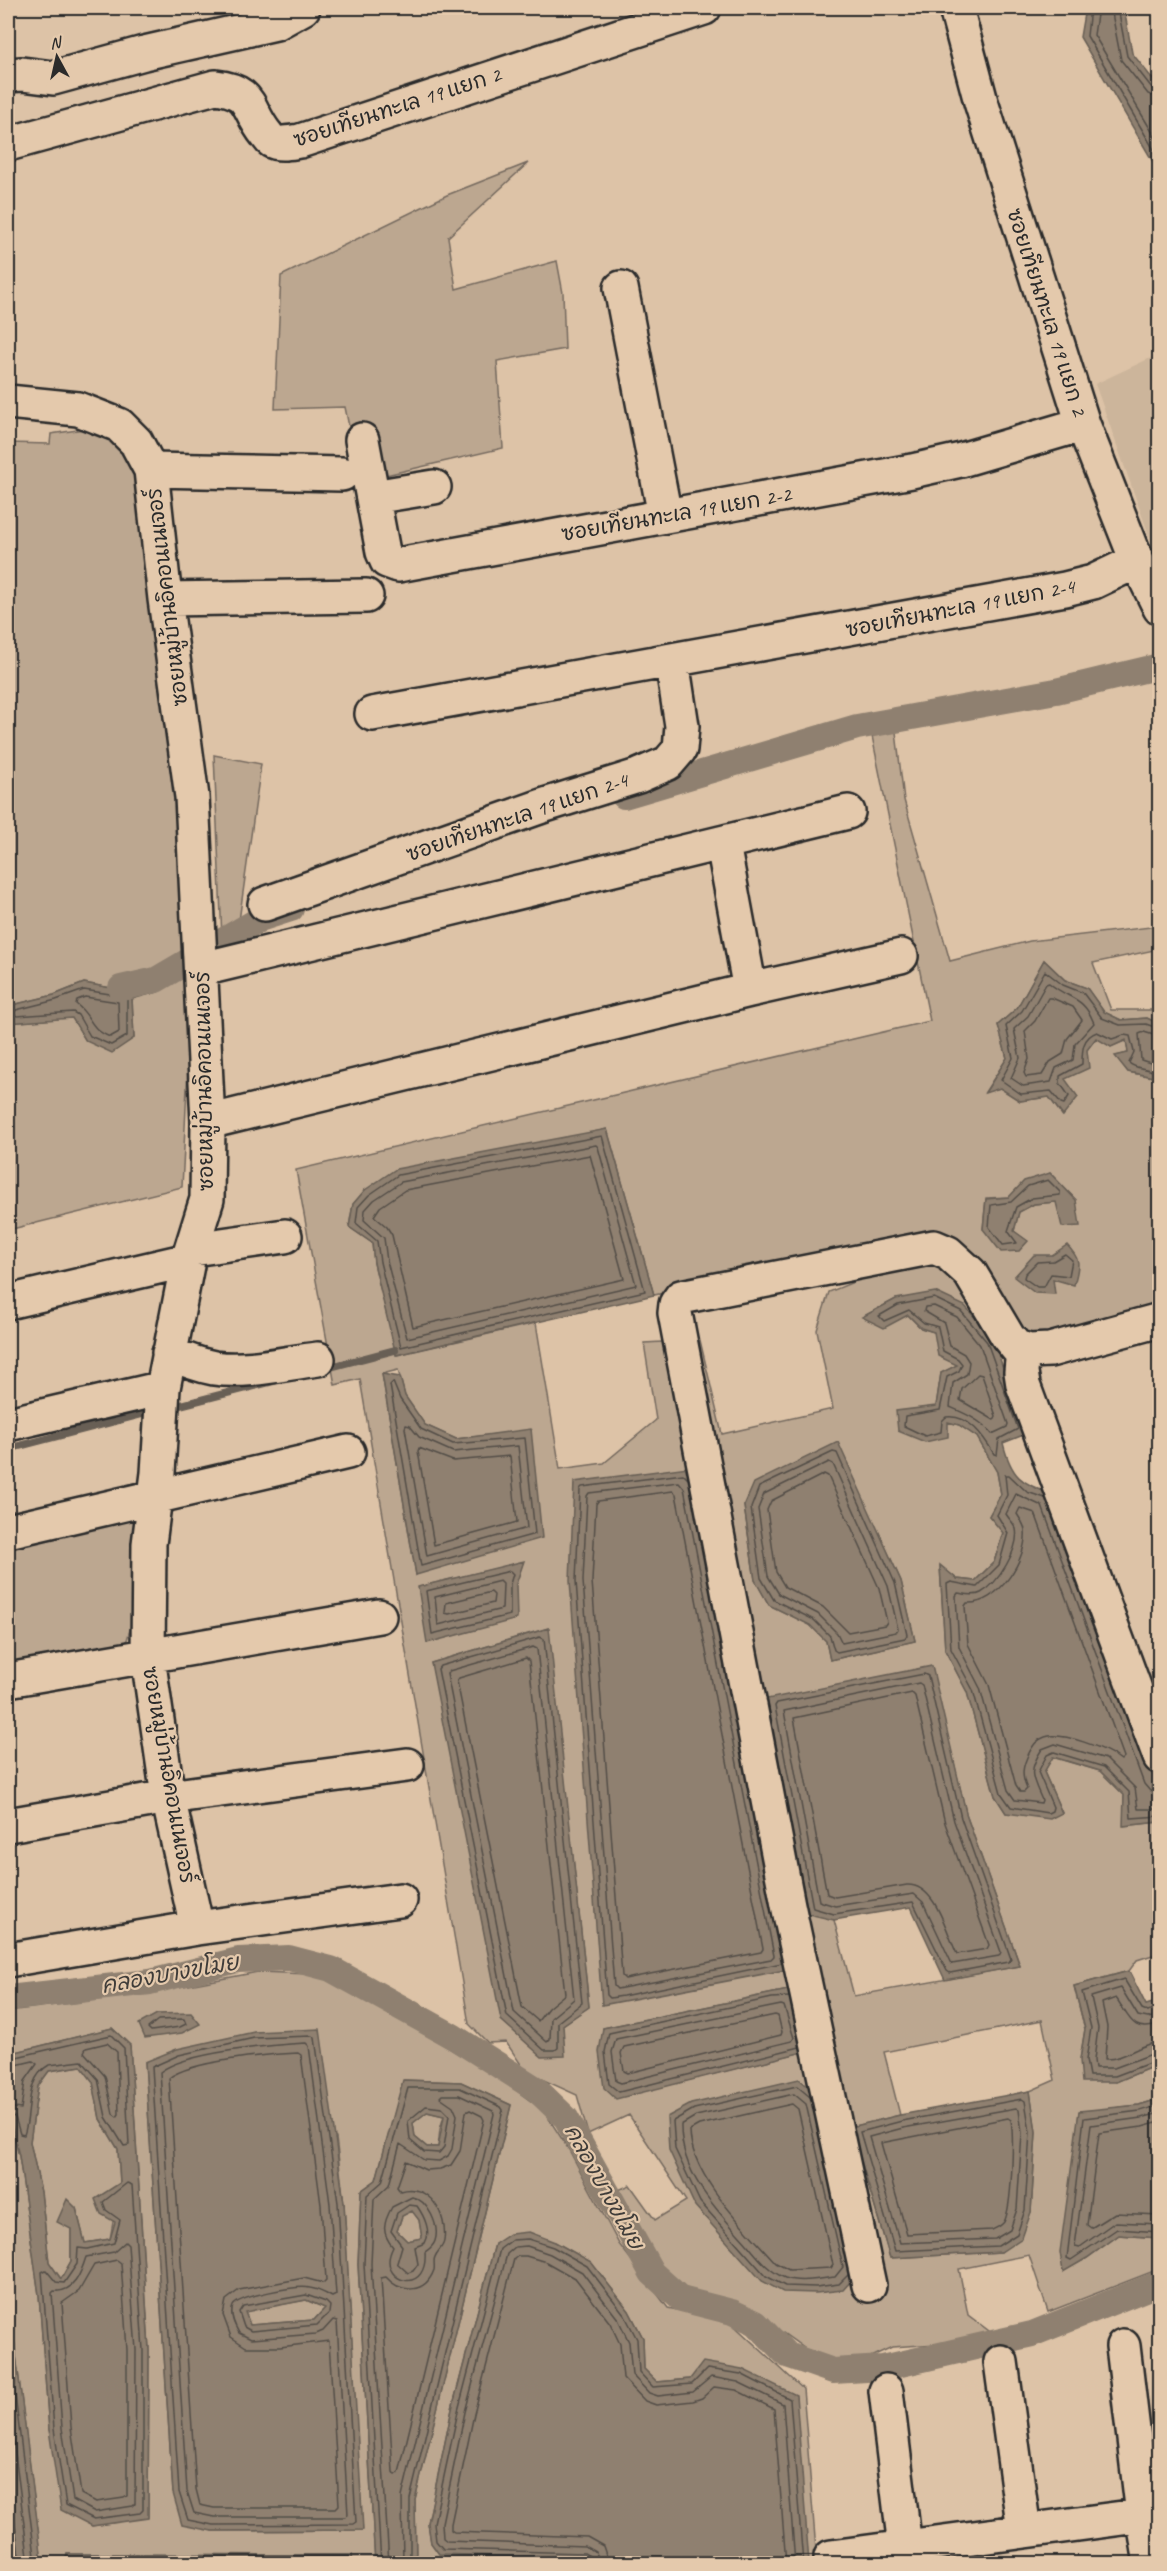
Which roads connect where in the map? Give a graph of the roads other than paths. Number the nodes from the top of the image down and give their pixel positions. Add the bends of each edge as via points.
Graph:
1 (303, 8) edge
2 (704, 8) edge
3 (956, 8) edge
4 (8, 75) edge
5 (8, 144) edge
6 (621, 288) dead end
7 (8, 402) edge
8 (1083, 424) junction
9 (363, 440) dead end
10 (151, 470) junction
11 (342, 474) dead end
12 (434, 488) dead end
13 (373, 496) junction
14 (665, 516) junction
15 (1137, 561) junction
16 (366, 596) dead end
17 (165, 599) junction
18 (1160, 608) edge
19 (672, 661) junction
20 (372, 714) dead end
21 (848, 812) dead end
22 (723, 844) junction
23 (265, 904) dead end
24 (901, 956) dead end
25 (202, 969) junction
26 (750, 990) junction
27 (208, 1122) junction
28 (285, 1236) dead end
29 (190, 1255) junction
30 (8, 1302) edge
31 (1160, 1320) edge
32 (1023, 1349) junction
33 (169, 1353) junction
34 (318, 1359) dead end
35 (162, 1404) junction
36 (8, 1424) edge
37 (348, 1452) dead end
38 (155, 1498) junction
39 (8, 1531) edge
40 (379, 1616) dead end
41 (148, 1657) junction
42 (8, 1680) edge
43 (1147, 1682) edge
44 (1160, 1757) edge
45 (407, 1765) dead end
46 (168, 1797) junction
47 (8, 1825) edge
48 (400, 1900) dead end
49 (197, 1928) junction
50 (8, 1960) edge
51 (869, 2285) dead end
52 (1123, 2346) dead end
53 (1001, 2362) dead end
54 (886, 2391) dead end
55 (1151, 2514) edge
56 (1024, 2531) junction
57 (904, 2547) junction
58 (831, 2557) dead end
59 (1151, 2564) edge

1 - 4 street via 276,23 53,78
2 - 5 street, ซอยเทียนทะเล 19 แยก 2 via 300,141 272,141 250,103 232,89 215,87
3 - 8 street, ซอยเทียนทะเล 19 แยก 2 via 984,113
6 - 14 street
7 - 10 street, ซอยหมู่บ้านอิคอนเนเจอร์ via 78,410 119,425 136,442
8 - 14 street, ซอยเทียนทะเล 19 แยก 2-2 via 922,469
8 - 15 street, ซอยเทียนทะเล 19 แยก 2
9 - 13 street, ซอยเทียนทะเล 19 แยก 2-2
10 - 11 street
10 - 17 street, ซอยหมู่บ้านอิคอนเนเจอร์
12 - 13 street
13 - 14 street, ซอยเทียนทะเล 19 แยก 2-2 via 383,552 387,561 398,565
15 - 18 street, ซอยเทียนทะเล 19 แยก 2
15 - 19 street, ซอยเทียนทะเล 19 แยก 2-4 via 1093,582 1065,589
16 - 17 street
17 - 25 street, ซอยหมู่บ้านอิคอนเนเจอร์ via 192,797
19 - 20 street, ซอยเทียนทะเล 19 แยก 2-4
19 - 23 street, ซอยเทียนทะเล 19 แยก 2-4 via 682,726 680,749 668,763
21 - 22 street
22 - 25 street
22 - 26 street
24 - 26 street
25 - 27 street, ซอยหมู่บ้านอิคอนเนเจอร์
26 - 27 street
27 - 29 street, ซอยหมู่บ้านอิคอนเนเจอร์ via 207,1198
28 - 29 street
29 - 30 street
29 - 33 street, ซอยหมู่บ้านอิคอนเนเจอร์
31 - 32 street via 1050,1350
32 - 43 street via 1023,1385
32 - 51 street via 1008,1337 970,1273 948,1253 934,1247 681,1297 676,1304 785,1894
33 - 34 street via 216,1368
33 - 35 street, ซอยหมู่บ้านอิคอนเนเจอร์
35 - 36 street
35 - 38 street, ซอยหมู่บ้านอิคอนเนเจอร์
37 - 38 street
38 - 39 street
38 - 41 street, ซอยหมู่บ้านอิคอนเนเจอร์ via 149,1544
40 - 41 street
41 - 42 street
41 - 46 street, ซอยหมู่บ้านอิคอนเนเจอร์
43 - 44 street
45 - 46 street
46 - 47 street
46 - 49 street, ซอยหมู่บ้านอิคอนเนเจอร์
48 - 49 street
49 - 50 street
52 - 55 street
53 - 56 street
54 - 57 street
55 - 56 street
55 - 59 street
56 - 57 street
57 - 58 street

